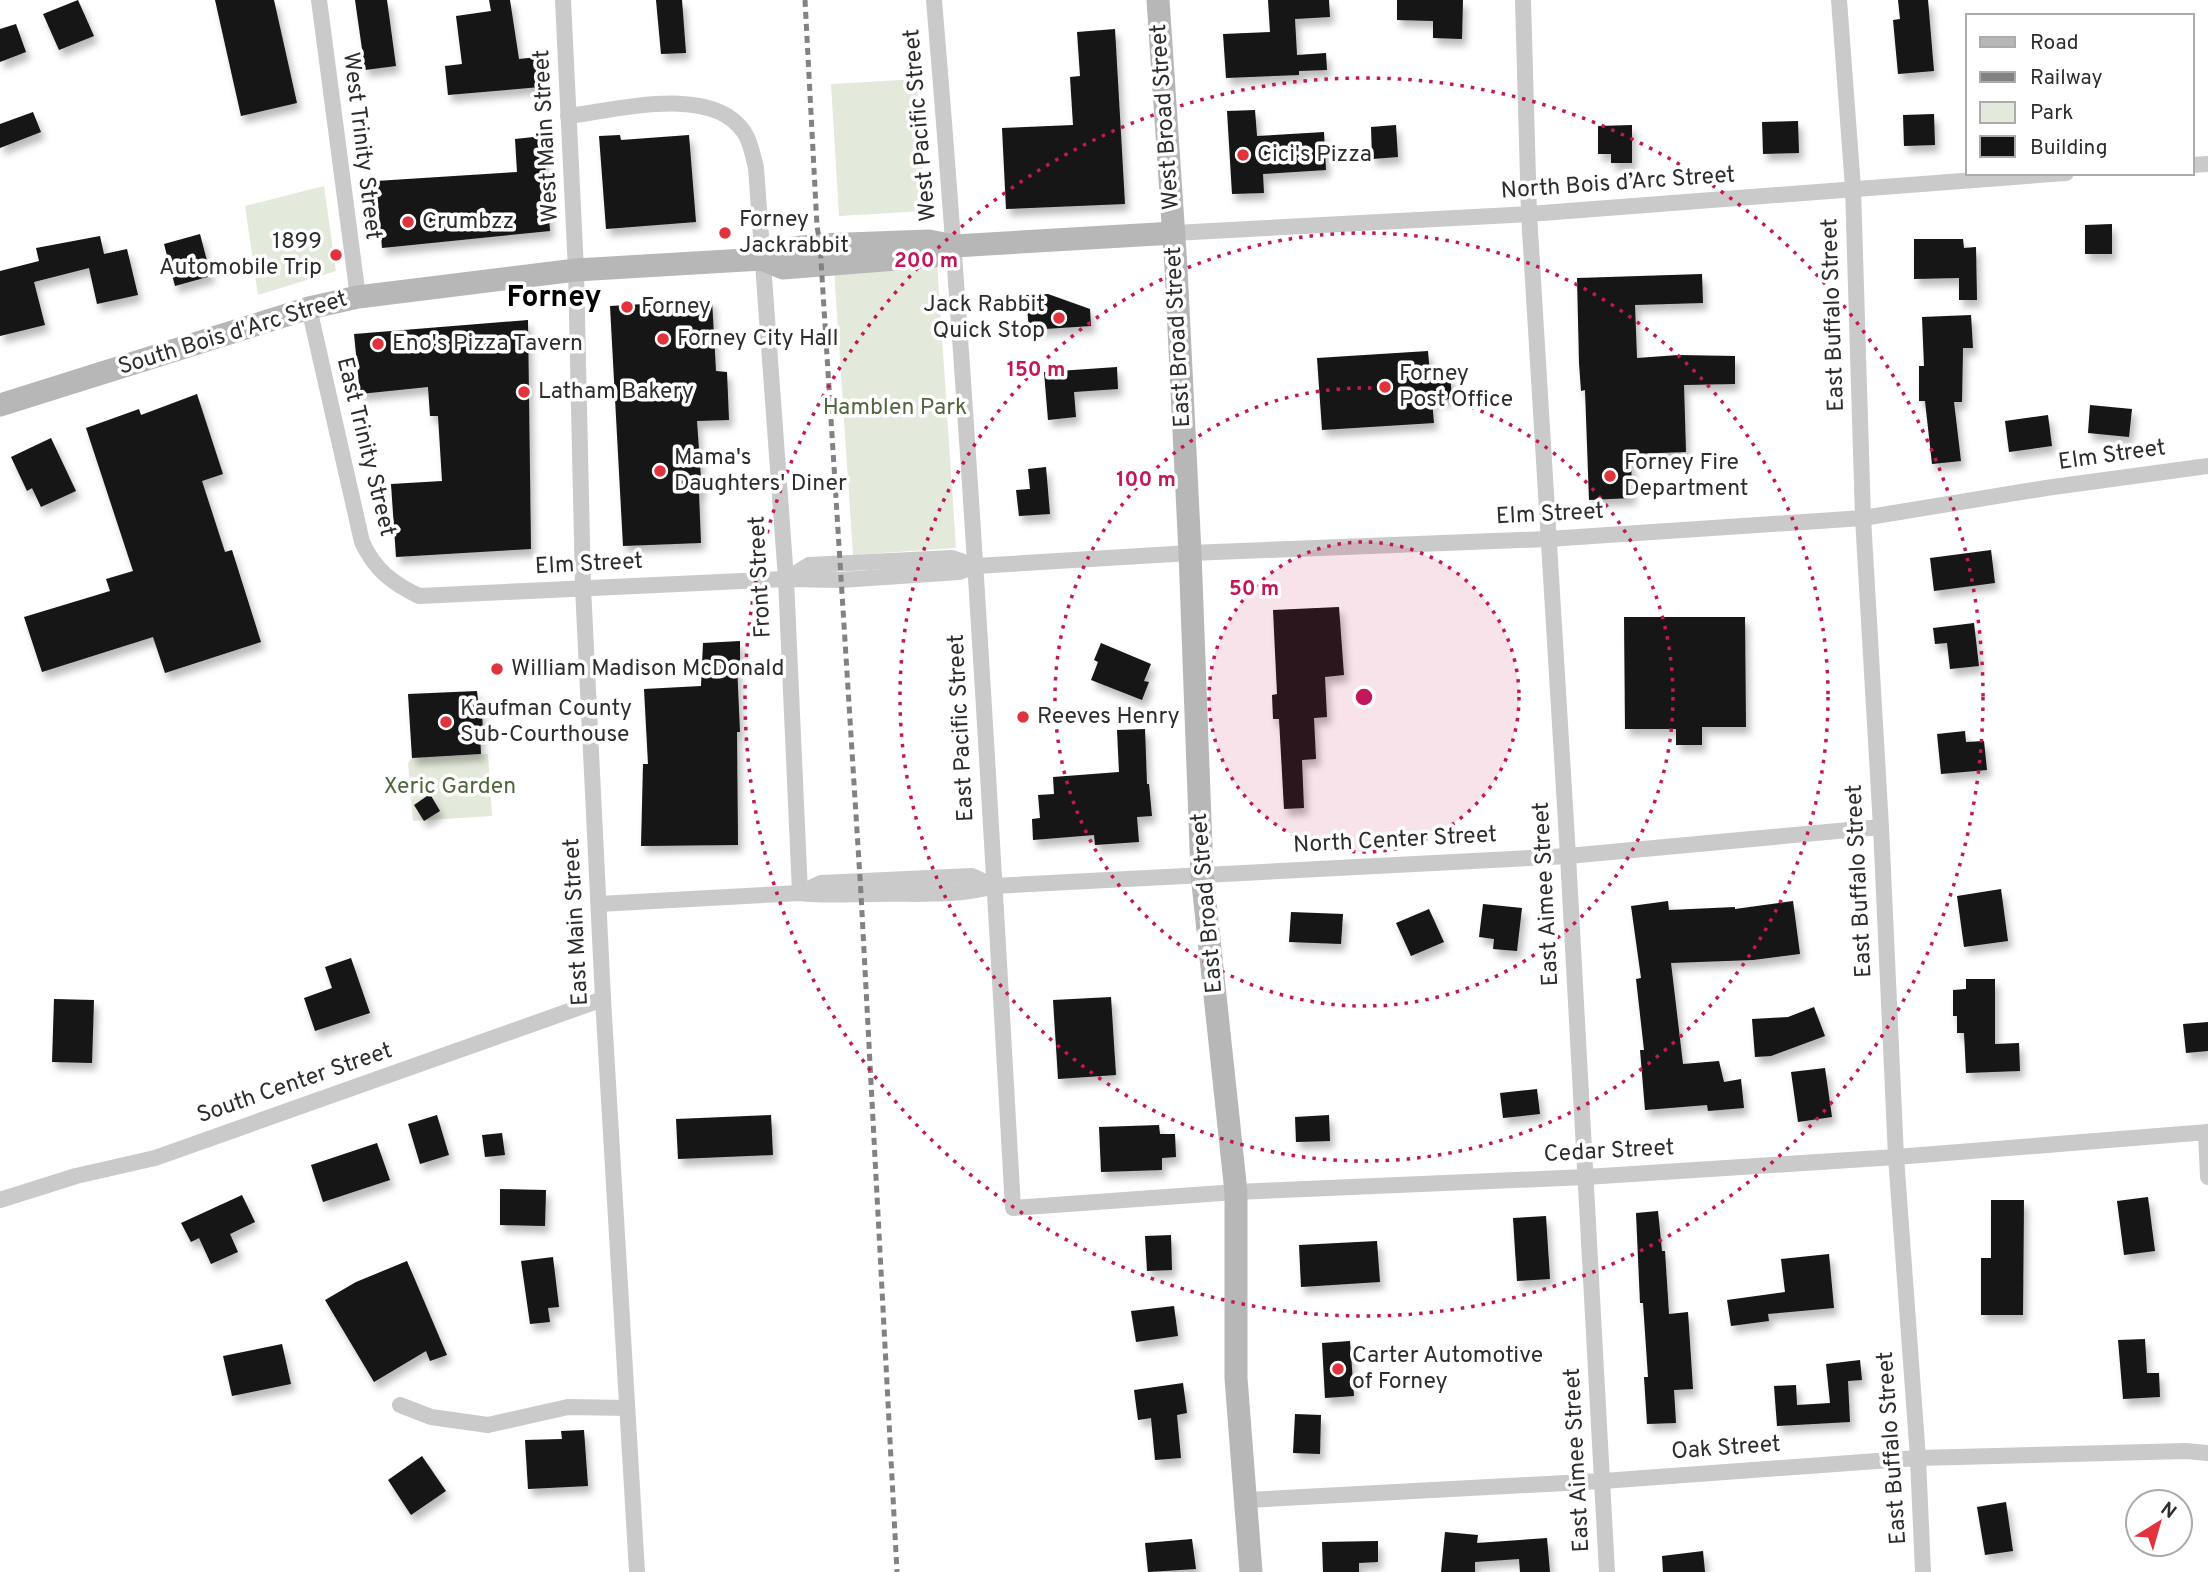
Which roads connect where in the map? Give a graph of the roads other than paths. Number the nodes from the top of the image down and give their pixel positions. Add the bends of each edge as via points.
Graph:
1 (319, 0) edge
2 (563, 0) edge
3 (934, 0) edge
4 (1158, 0) edge
5 (1522, 0) edge
6 (1839, 0) edge
7 (568, 116) junction
8 (2038, 175) edge
9 (1853, 188) junction
10 (1529, 214) junction
11 (1174, 233) junction
12 (954, 246) junction
13 (762, 259) junction
14 (576, 270) junction
15 (358, 297) junction
16 (309, 308) junction
17 (0, 405) edge
18 (2208, 466) edge
19 (1863, 518) junction
20 (1548, 539) junction
21 (1190, 553) junction
22 (975, 566) junction
23 (786, 579) junction
24 (396, 585) joint
25 (583, 587) junction
26 (1881, 827) junction
27 (1568, 856) junction
28 (1202, 874) junction
29 (994, 886) junction
30 (800, 893) junction
31 (598, 904) junction
32 (603, 999) junction
33 (2207, 1132) edge
34 (1896, 1157) junction
35 (1586, 1177) junction
36 (2208, 1177) edge
37 (1236, 1192) junction
38 (0, 1200) edge
39 (1013, 1208) joint
40 (400, 1405) dead end
41 (627, 1408) junction
42 (2208, 1453) edge
43 (1918, 1458) junction
44 (1603, 1481) junction
45 (1247, 1500) junction
46 (637, 1572) edge
47 (1251, 1572) edge
48 (1607, 1572) edge
49 (1923, 1572) edge

1 - 15 street, West Trinity Street
2 - 7 street, West Main Street
3 - 12 street, West Pacific Street
4 - 11 main road, West Broad Street
5 - 10 street, East Aimee Street
6 - 9 street, East Buffalo Street
7 - 13 street, Front Street via 695,103 716,108 733,120 744,132 756,168
7 - 14 street, West Main Street
8 - 9 street, North Bois d’Arc Street
9 - 10 street, North Bois d’Arc Street
9 - 19 street, East Buffalo Street
10 - 11 street, North Bois d’Arc Street
10 - 20 street, East Aimee Street
11 - 12 main road, South Bois d'Arc Street
11 - 21 main road, East Broad Street
12 - 13 main road, South Bois d'Arc Street via 934,256 820,255 783,268
12 - 22 street, East Pacific Street
13 - 14 main road, South Bois d'Arc Street
13 - 23 street, Front Street
14 - 15 main road, South Bois d'Arc Street
14 - 25 street, East Main Street
15 - 16 main road, South Bois d'Arc Street
16 - 17 main road, South Bois d'Arc Street
16 - 24 street, East Trinity Street via 357,527 369,558
18 - 19 street, Elm Street
19 - 20 street, Elm Street
19 - 26 street, East Buffalo Street
20 - 21 street, Elm Street
20 - 27 street, East Aimee Street
21 - 22 street, Elm Street
21 - 28 main road, East Broad Street
22 - 23 street, Elm Street via 959,572
22 - 29 street, East Pacific Street
23 - 25 street, Elm Street
23 - 30 street, Front Street
24 - 25 street, Elm Street via 419,596
25 - 31 street, East Main Street
26 - 27 street, North Center Street
26 - 34 street, East Buffalo Street
27 - 28 street, North Center Street
27 - 35 street, East Aimee Street
28 - 29 street, North Center Street
28 - 37 main road, East Broad Street
29 - 30 street, North Center Street via 972,876 819,895
29 - 39 street, East Pacific Street
30 - 31 street
31 - 32 street, East Main Street
32 - 38 street, South Center Street via 155,1158
32 - 41 street, East Main Street
33 - 34 street, Cedar Street
33 - 36 street
34 - 35 street, Cedar Street
34 - 43 street, East Buffalo Street
35 - 37 street, Cedar Street
35 - 44 street, East Aimee Street
37 - 39 street, Cedar Street
37 - 45 main road, East Broad Street via 1236,1378
40 - 41 street via 431,1417 488,1425 568,1407
41 - 46 street, East Main Street
42 - 43 street, Oak Street
43 - 44 street, Oak Street
43 - 49 street, East Buffalo Street
44 - 45 street, Oak Street
44 - 48 street, East Aimee Street
45 - 47 main road, East Broad Street

